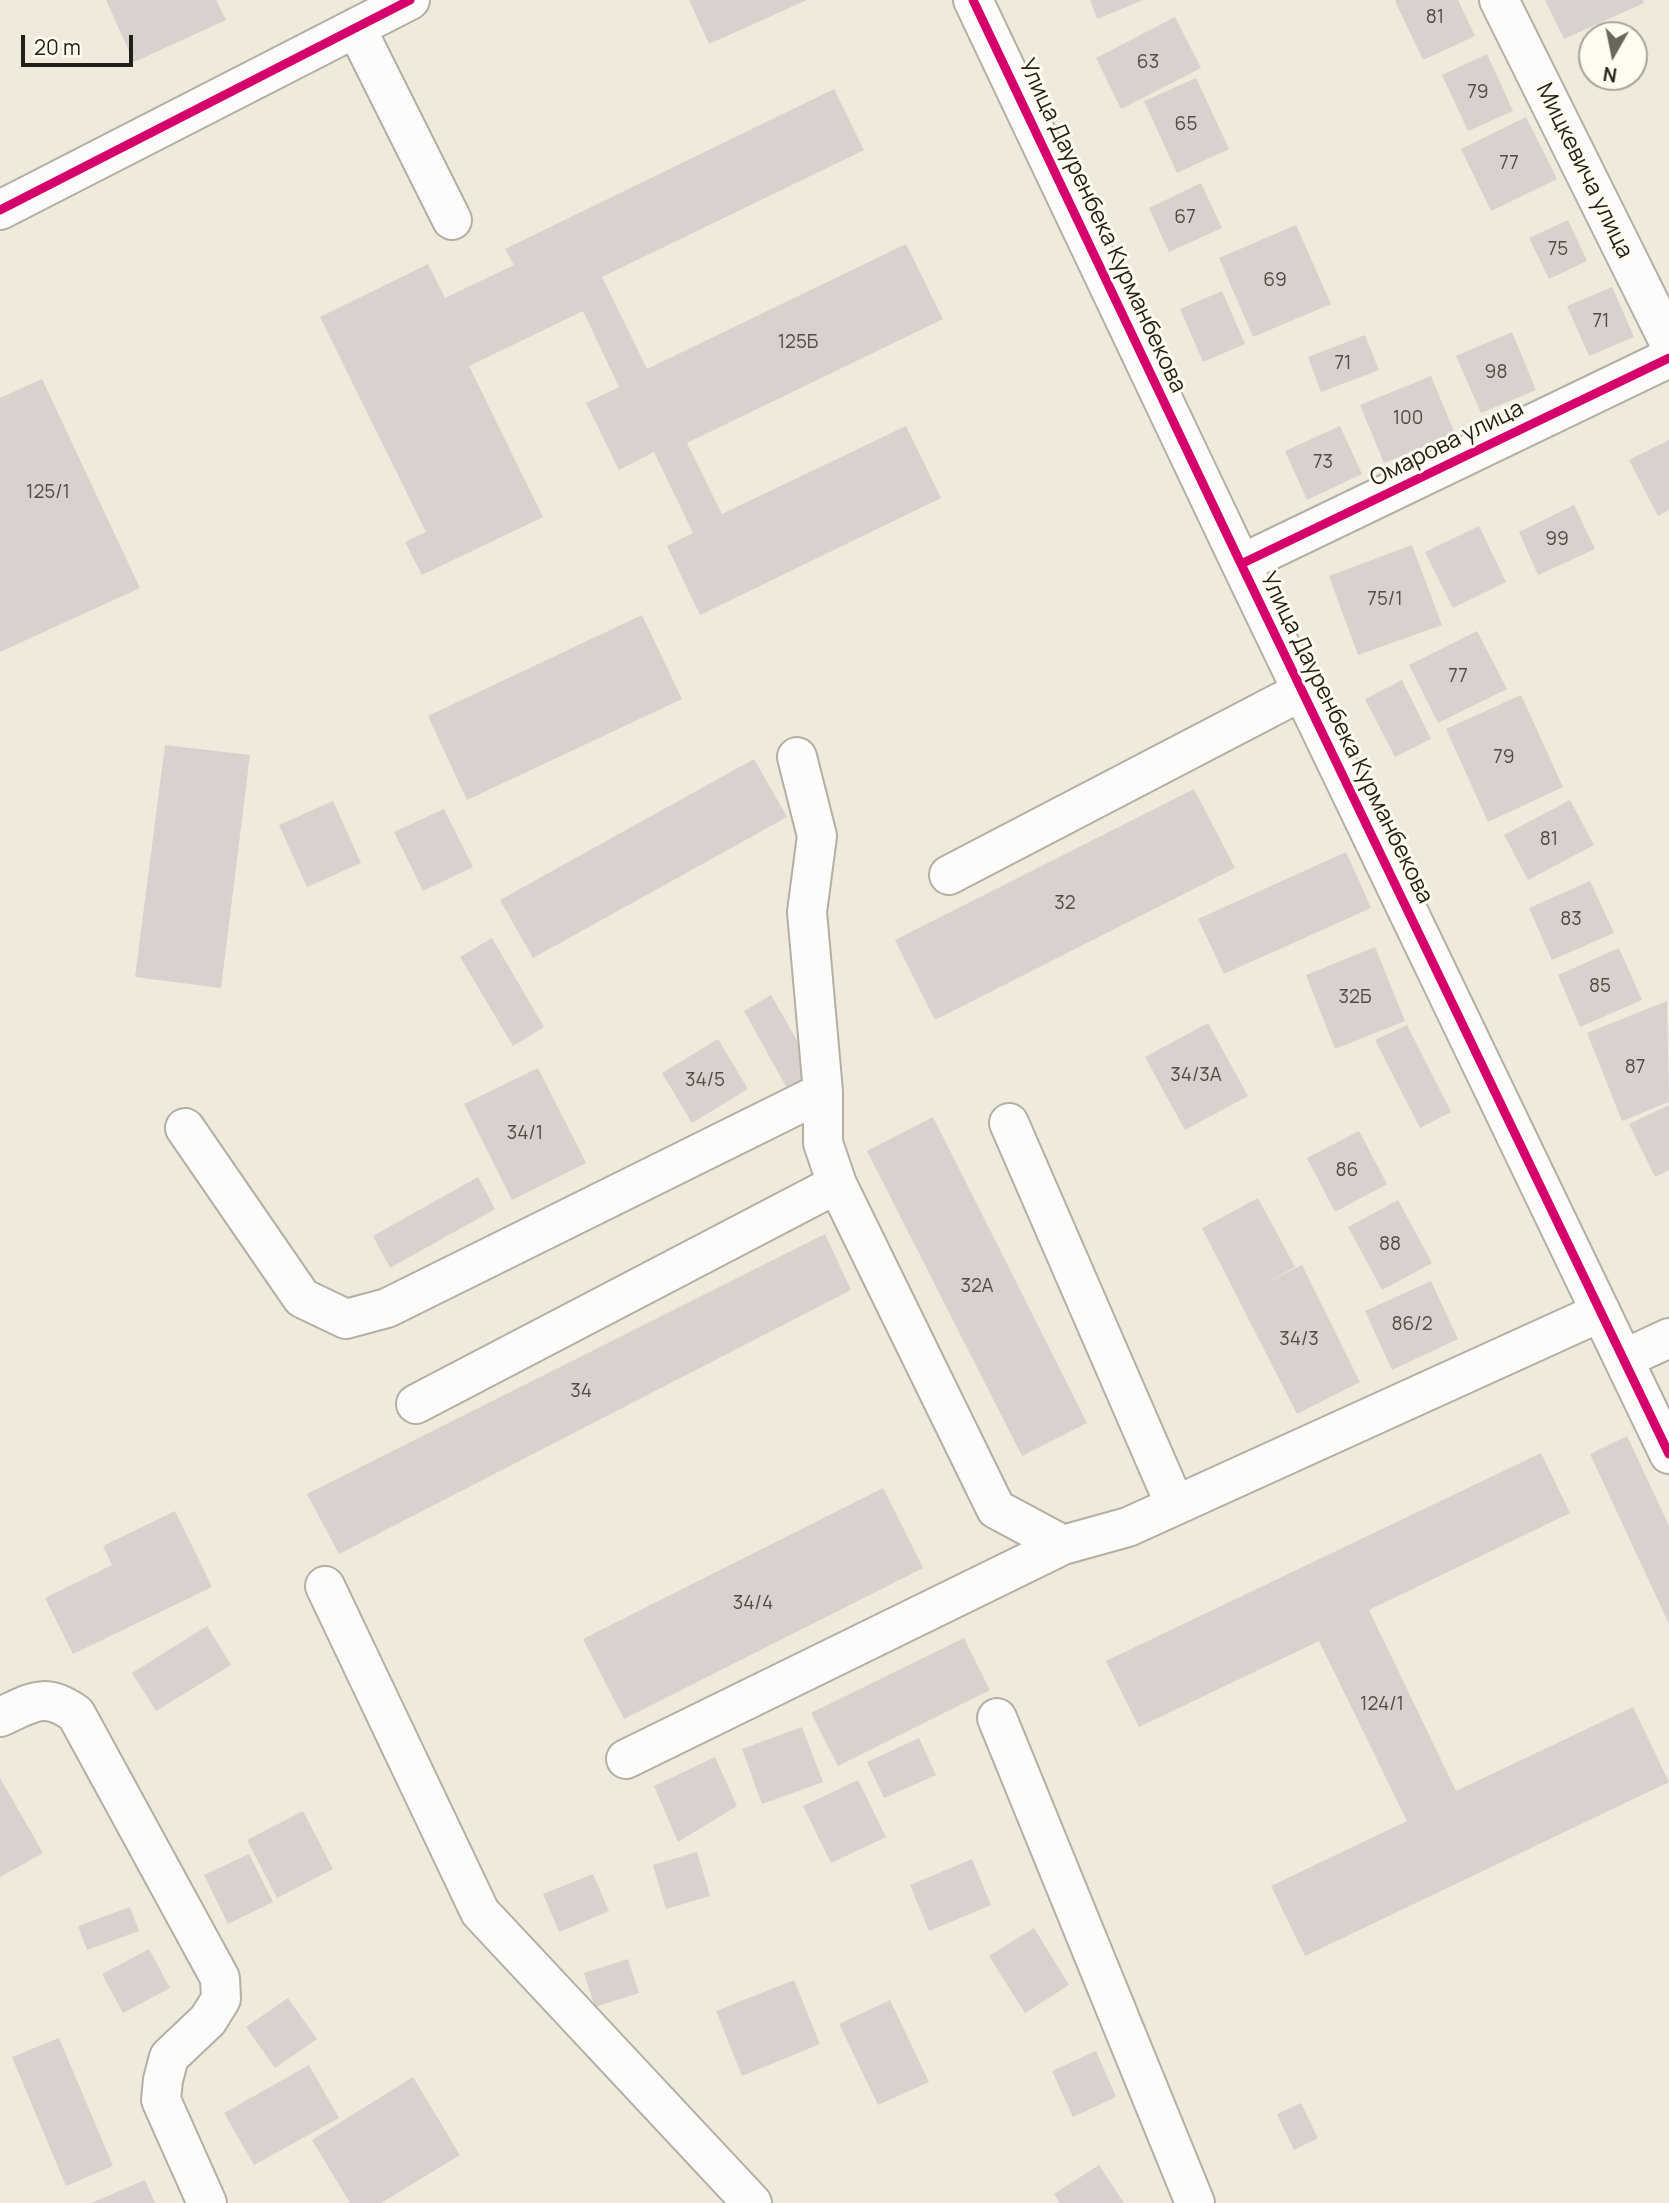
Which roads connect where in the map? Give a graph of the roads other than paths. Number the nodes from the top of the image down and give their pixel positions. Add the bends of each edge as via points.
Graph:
1 (410, 0) edge
2 (973, 0) edge
3 (1499, 0) edge
4 (356, 28) junction
5 (0, 210) edge
6 (452, 220) dead end
7 (1669, 342) edge
8 (1669, 358) edge
9 (1241, 564) junction
10 (1302, 691) junction
11 (797, 757) dead end
12 (949, 875) dead end
13 (822, 1092) junction
14 (1009, 1123) dead end
15 (185, 1128) dead end
16 (837, 1184) junction
17 (1601, 1312) junction
18 (1669, 1338) edge
19 (1624, 1360) junction
20 (416, 1404) dead end
21 (1669, 1454) edge
22 (1175, 1505) junction
23 (1063, 1545) junction
24 (325, 1586) dead end
25 (0, 1717) edge
26 (997, 1718) dead end
27 (626, 1759) dead end
28 (207, 2203) edge
29 (752, 2203) edge
30 (1195, 2203) edge

1 - 4 street
2 - 9 street, Улица Дауренбека Курманбекова
3 - 7 street, Мицкевича улица
4 - 5 street
4 - 6 street
8 - 9 street, Омарова улица
9 - 10 street, Улица Дауренбека Курманбекова
10 - 12 street
10 - 17 street, Улица Дауренбека Курманбекова
11 - 13 street via 817,836 807,912
13 - 15 street via 387,1308 346,1319 302,1298
13 - 16 street via 823,1143
14 - 22 street
16 - 20 street
16 - 23 street via 996,1509
17 - 19 street, Улица Дауренбека Курманбекова
17 - 22 street
18 - 19 street
19 - 21 street, Улица Дауренбека Курманбекова
22 - 23 street via 1128,1527
23 - 27 street
24 - 29 street via 480,1912
25 - 28 street via 38,1700 60,1702 76,1714 220,1978 221,2000 208,2020 169,2057 161,2100
26 - 30 street

